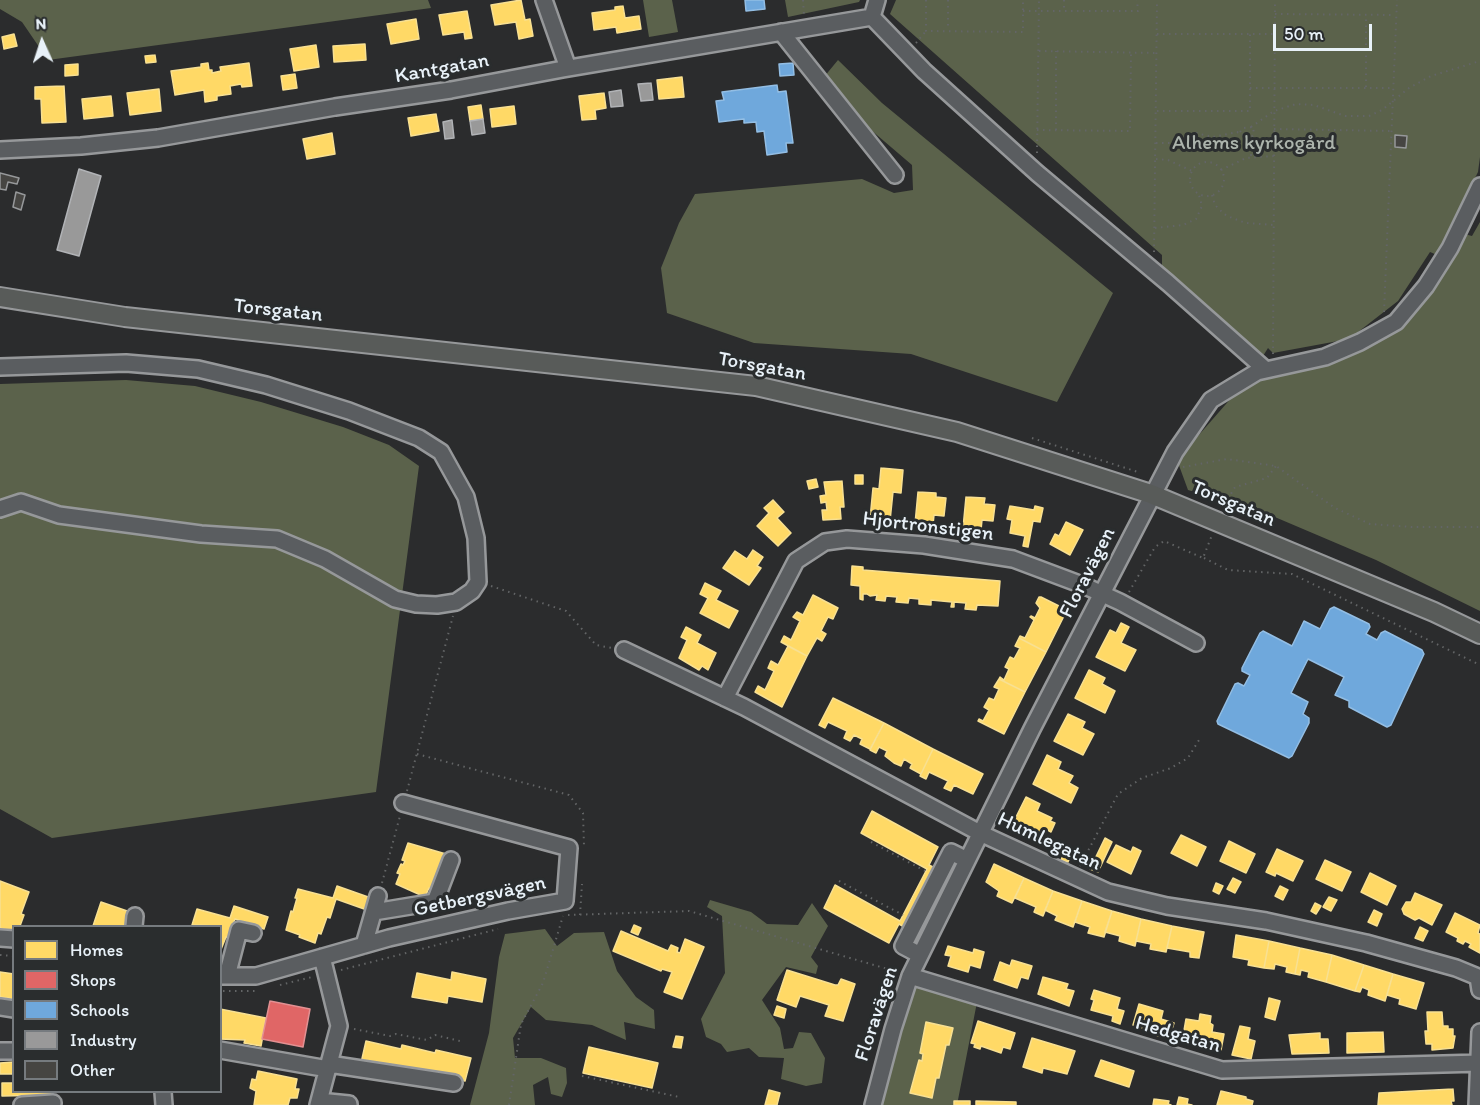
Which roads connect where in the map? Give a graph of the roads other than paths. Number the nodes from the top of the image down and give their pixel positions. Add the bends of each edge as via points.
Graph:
1 (544, 0) edge
2 (877, 0) edge
3 (872, 17) junction
4 (781, 33) junction
5 (568, 68) junction
6 (0, 150) edge
7 (896, 175) dead end
8 (1480, 186) edge
9 (0, 297) edge
10 (0, 367) edge
11 (1270, 369) junction
12 (1158, 481) junction
13 (0, 509) edge
14 (1101, 594) junction
15 (1480, 634) edge
16 (1196, 643) dead end
17 (624, 650) road end
18 (725, 698) junction
19 (403, 803) road end
20 (980, 833) junction
21 (451, 860) dead end
22 (967, 860) junction
23 (378, 896) road end
24 (374, 912) junction
25 (253, 933) dead end
26 (364, 945) junction
27 (920, 955) junction
28 (322, 957) junction
29 (224, 976) edge
30 (910, 976) junction
31 (1480, 990) edge
32 (1480, 1032) edge
33 (222, 1050) edge
34 (1480, 1063) edge
35 (328, 1066) junction
36 (454, 1083) dead end
37 (53, 1103) dead end
38 (319, 1103) edge
39 (349, 1104) edge
40 (22, 1105) edge
41 (33, 1105) edge
42 (873, 1105) edge
43 (1477, 1105) edge

1 - 5 street
2 - 3 street
3 - 4 street, Kantgatan
3 - 11 street via 924,71 1037,173
4 - 5 street, Kantgatan
4 - 7 street
5 - 6 street, Kantgatan via 158,138
8 - 11 street, Floravägen via 1450,248 1426,286 1396,322 1325,357
9 - 12 main road, Torsgatan via 125,317 756,386
10 - 13 street via 126,363 198,369 266,385 419,438 441,452 466,497 476,538 478,582 456,602 416,604 395,599 325,559 277,539 201,534 59,515 21,502
11 - 12 street, Floravägen via 1257,372 1211,400
12 - 14 street, Floravägen
12 - 15 main road, Torsgatan
14 - 16 street, Hjortronstigen
14 - 18 street, Hjortronstigen via 1013,559 847,538 825,542 795,561
14 - 20 street, Floravägen
17 - 18 street, Humlegatan
18 - 20 street, Humlegatan
19 - 26 street, Getbergsvägen via 569,848 565,901
20 - 22 street, Floravägen
20 - 31 street, Humlegatan via 1108,892 1167,906 1313,930 1417,956 1478,977
21 - 24 street via 435,902
22 - 27 street, Floravägen
22 - 27 street via 951,852 903,946
23 - 24 street
24 - 26 street
25 - 29 street via 239,930
26 - 28 street, Getbergsvägen
27 - 30 street, Floravägen
28 - 29 street, Getbergsvägen via 256,976
28 - 35 street via 339,1026
30 - 34 street, Hedgatan via 1222,1070
30 - 42 street, Floravägen
32 - 34 street
33 - 35 street
34 - 43 street
35 - 36 street
35 - 38 street
37 - 41 street
38 - 39 street
40 - 41 street

